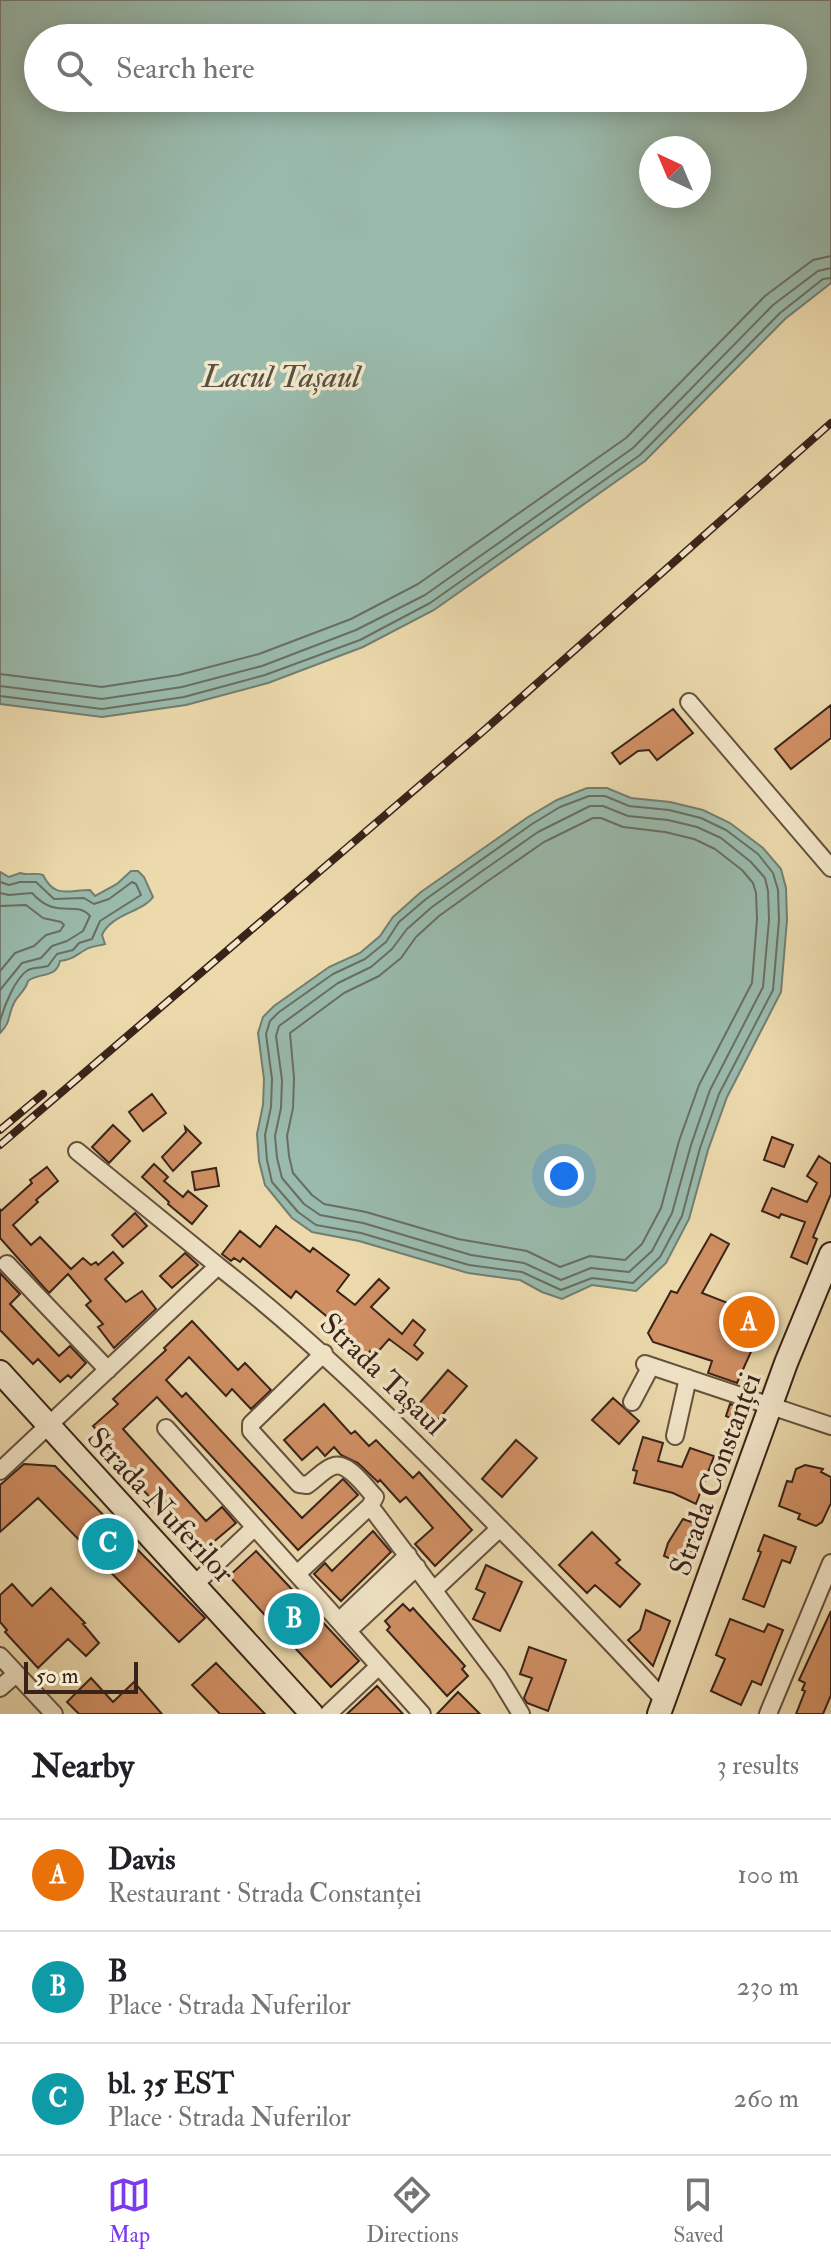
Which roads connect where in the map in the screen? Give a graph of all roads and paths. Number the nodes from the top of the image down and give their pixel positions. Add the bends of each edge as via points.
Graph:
1 (689, 702) dead end
2 (831, 868) edge
3 (77, 1151) dead end
4 (831, 1254) edge
5 (7, 1264) dead end
6 (218, 1266) junction
7 (324, 1353) junction
8 (108, 1370) junction
9 (0, 1372) edge
10 (688, 1378) junction
11 (632, 1402) dead end
12 (771, 1405) junction
13 (47, 1426) junction
14 (831, 1426) edge
15 (166, 1428) dead end
16 (675, 1436) dead end
17 (0, 1471) edge
18 (370, 1506) junction
19 (255, 1527) junction
20 (500, 1528) junction
21 (413, 1561) junction
22 (831, 1563) edge
23 (297, 1574) junction
24 (194, 1585) junction
25 (434, 1590) junction
26 (344, 1626) junction
27 (0, 1656) edge
28 (379, 1666) junction
29 (16, 1674) junction
30 (0, 1688) edge
31 (662, 1707) edge
32 (54, 1714) edge
33 (312, 1714) edge
34 (328, 1714) edge
35 (422, 1714) edge
36 (521, 1714) edge
37 (768, 1714) edge

1 - 2 street
3 - 6 street, Strada Tașaul
4 - 12 street, Strada Constanței
5 - 8 street
6 - 7 street, Strada Tașaul
6 - 8 street
7 - 18 street via 251,1424 251,1431 299,1484 307,1485 332,1466 347,1468 375,1497
7 - 20 street, Strada Tașaul
8 - 13 street
9 - 13 street, Strada Nuferilor
10 - 11 street via 648,1365
10 - 12 street
10 - 16 street
12 - 14 street
12 - 31 street, Strada Constanței
13 - 17 street
13 - 24 street, Strada Nuferilor
15 - 19 street
18 - 21 street
18 - 23 street
19 - 23 street
19 - 24 street
20 - 25 street
20 - 31 street, Strada Tașaul via 571,1599
21 - 25 street
21 - 26 street
22 - 37 street
23 - 26 street
24 - 33 street, Strada Nuferilor
25 - 36 street
26 - 28 street
27 - 29 street
28 - 34 street
28 - 35 street
29 - 30 street
29 - 32 street

